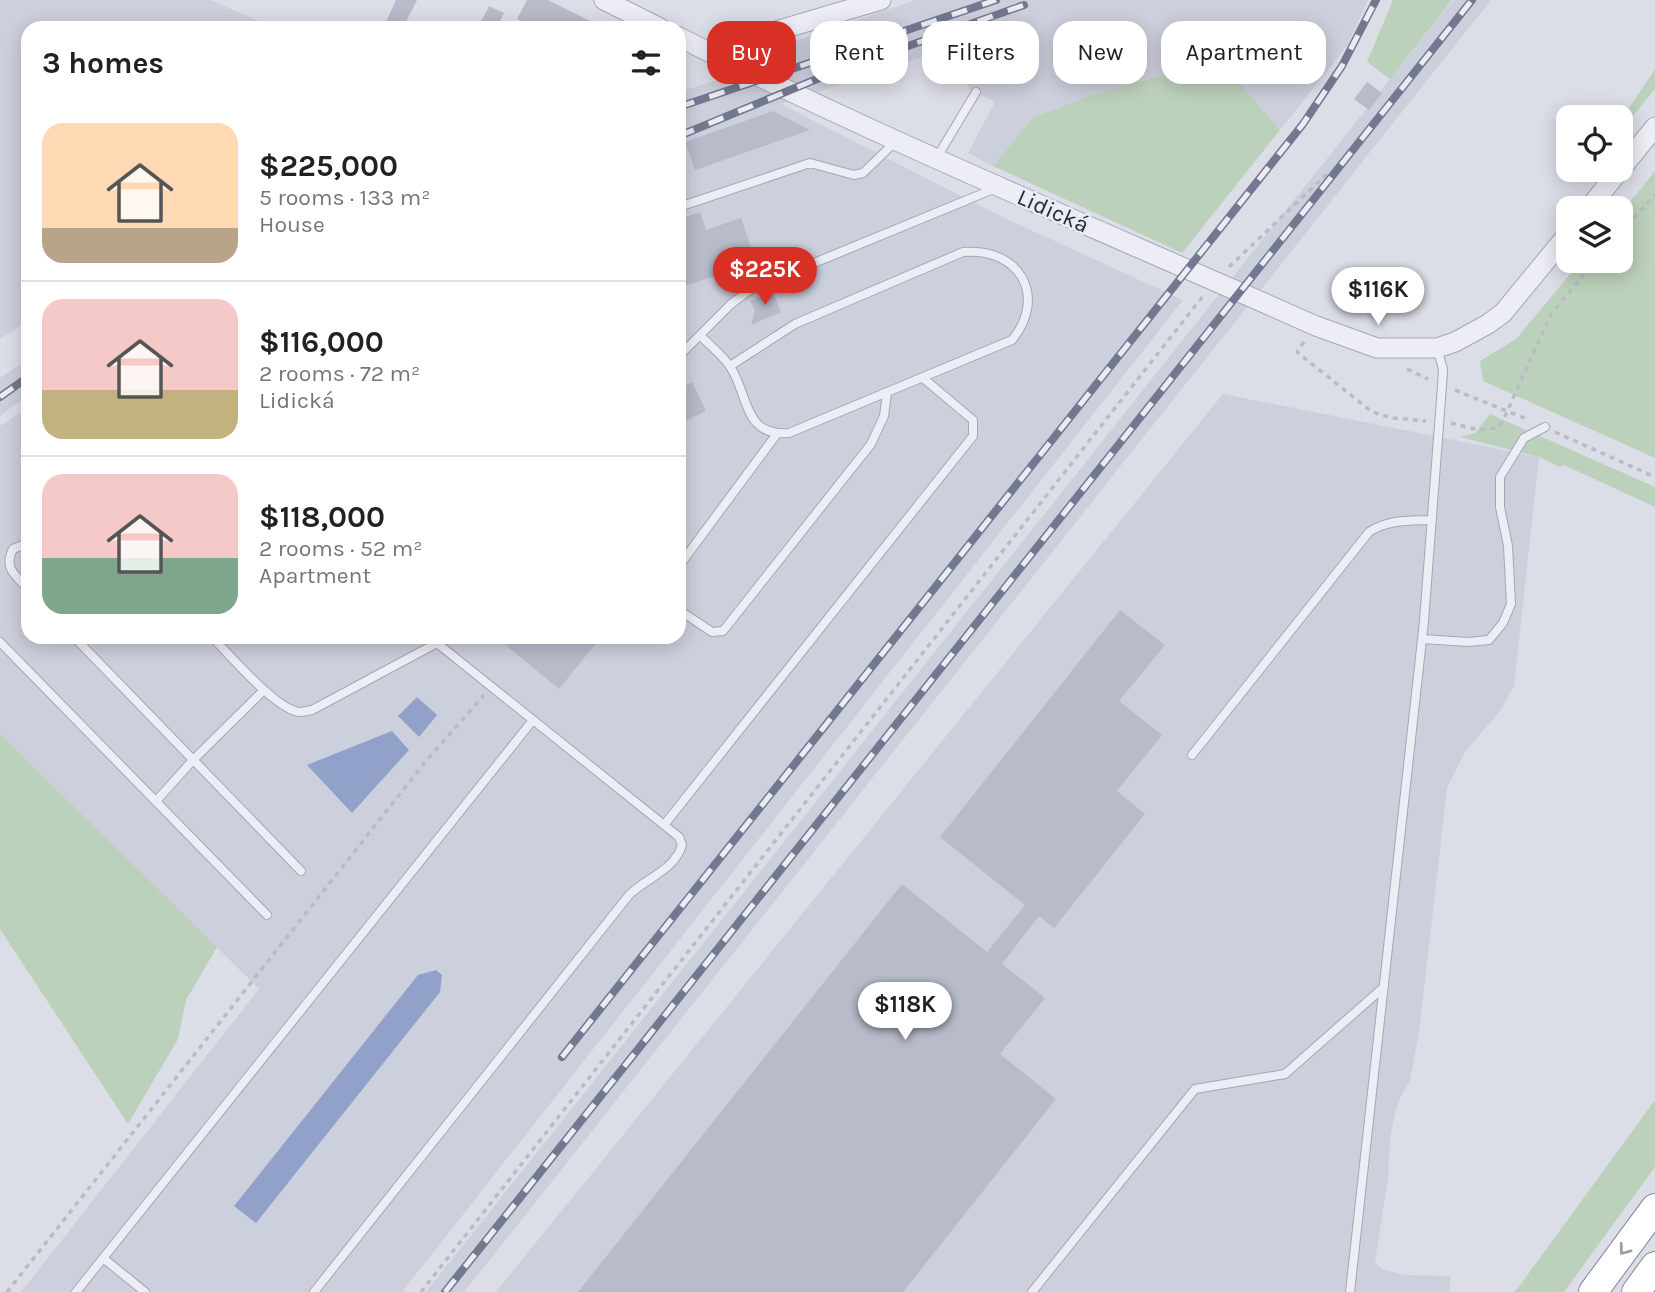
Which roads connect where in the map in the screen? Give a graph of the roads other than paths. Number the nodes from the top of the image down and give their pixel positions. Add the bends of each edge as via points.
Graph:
1 (604, 0) edge
2 (881, 0) edge
3 (646, 21) edge
4 (796, 25) edge
5 (686, 40) edge
6 (707, 51) edge
7 (776, 84) edge
8 (976, 92) dead end
9 (1655, 127) edge
10 (896, 141) junction
11 (1633, 154) edge
12 (936, 159) junction
13 (1610, 182) edge
14 (998, 187) junction
15 (1599, 196) edge
16 (686, 205) edge
17 (1556, 249) edge
18 (701, 336) junction
19 (1437, 348) junction
20 (686, 350) edge
21 (730, 366) junction
22 (923, 377) junction
23 (887, 393) junction
24 (1545, 427) road end
25 (776, 435) junction
26 (1432, 520) junction
27 (21, 546) edge
28 (686, 557) edge
29 (21, 582) edge
30 (686, 615) edge
31 (1422, 639) junction
32 (0, 642) edge
33 (81, 644) edge
34 (219, 644) edge
35 (429, 644) edge
36 (441, 644) edge
37 (264, 690) junction
38 (533, 720) junction
39 (1192, 755) dead end
40 (193, 760) junction
41 (157, 800) junction
42 (664, 825) junction
43 (301, 872) dead end
44 (267, 915) dead end
45 (1384, 987) junction
46 (1655, 1208) edge
47 (103, 1258) junction
48 (1655, 1266) edge
49 (76, 1292) edge
50 (145, 1292) edge
51 (314, 1292) edge
52 (1032, 1292) edge
53 (1350, 1292) edge
54 (1592, 1292) edge
55 (1636, 1292) edge

1 - 3 street
2 - 4 street
5 - 6 street, Lidická
7 - 10 street, Lidická
8 - 12 lane
9 - 11 street
10 - 12 street, Lidická
10 - 16 lane via 854,176 810,163
12 - 14 street, Lidická
13 - 15 street
14 - 18 lane via 751,289
14 - 19 street, Lidická via 1316,326 1377,348
17 - 19 street via 1503,313 1472,334
18 - 20 lane
18 - 21 lane
19 - 26 lane via 1443,369
21 - 22 lane via 795,324 963,252 981,251 1012,264 1025,280 1030,303 1023,326 1012,340
21 - 25 lane via 755,424
22 - 23 lane
22 - 42 lane via 973,420 973,436
23 - 25 lane
23 - 30 lane via 884,416 871,444 723,631 712,632
24 - 31 lane via 1524,438 1500,477 1510,604 1503,623 1489,640
25 - 28 lane
26 - 31 lane
26 - 39 lane via 1396,521 1369,532
27 - 29 lane via 13,550 8,564
31 - 45 lane
32 - 41 lane
33 - 40 lane
34 - 37 lane
35 - 37 lane via 312,710 292,710
36 - 38 lane
37 - 40 lane
38 - 42 lane
38 - 47 lane
40 - 41 lane
40 - 43 lane
41 - 44 lane
42 - 51 lane via 682,845 675,860 629,895
45 - 52 lane via 1285,1074 1195,1089
45 - 53 lane
46 -> 54 highway
47 - 49 lane
47 - 50 lane
48 - 55 highway

